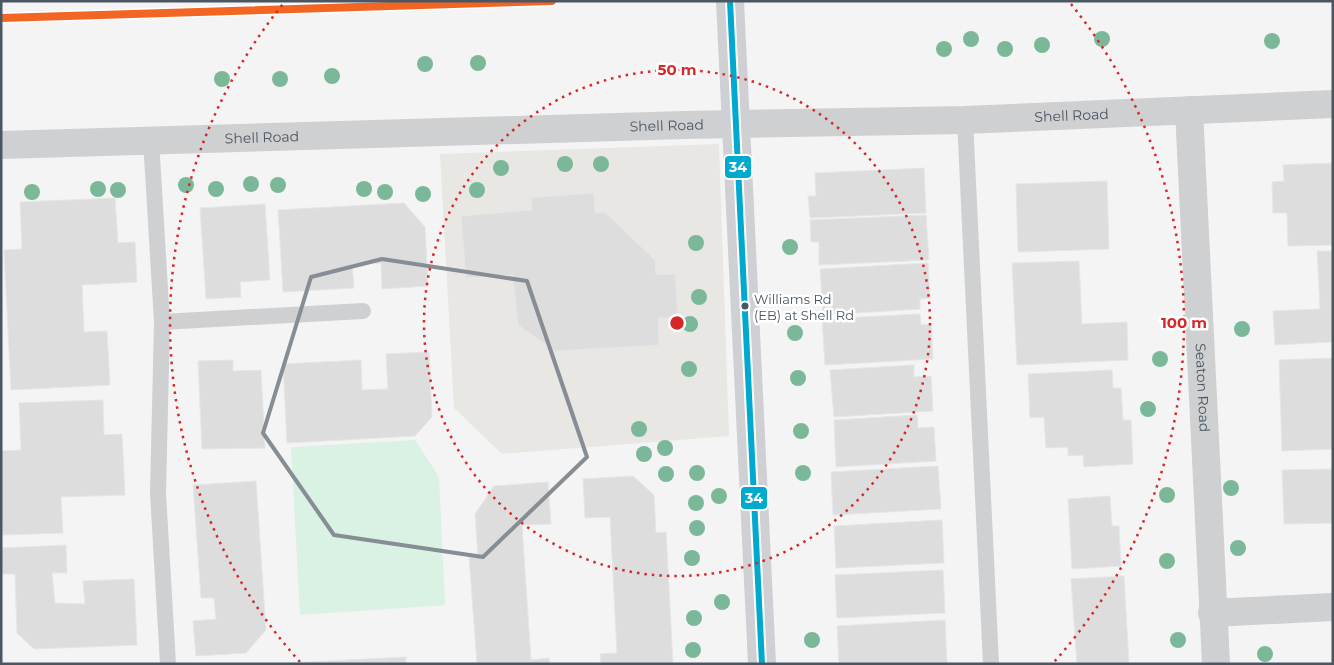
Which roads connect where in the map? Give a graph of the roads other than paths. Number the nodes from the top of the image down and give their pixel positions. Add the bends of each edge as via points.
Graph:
1 (730, 1) edge
2 (1333, 104) edge
3 (1189, 110) junction
4 (965, 120) junction
5 (737, 124) junction
6 (150, 140) junction
7 (1, 145) edge
8 (363, 311) dead end
9 (162, 322) junction
10 (1333, 607) edge
11 (1212, 613) junction
12 (168, 664) edge
13 (762, 664) edge
14 (991, 664) edge
15 (1216, 664) edge

1 - 5 street
2 - 3 street, Shell Road
3 - 4 street, Shell Road
3 - 11 street, Seaton Road
4 - 5 street, Shell Road
4 - 14 lane
5 - 6 street, Shell Road
5 - 13 street
6 - 7 street, Shell Road
6 - 9 lane
8 - 9 lane
9 - 12 lane via 158,493
10 - 11 street
11 - 15 street, Seaton Road

